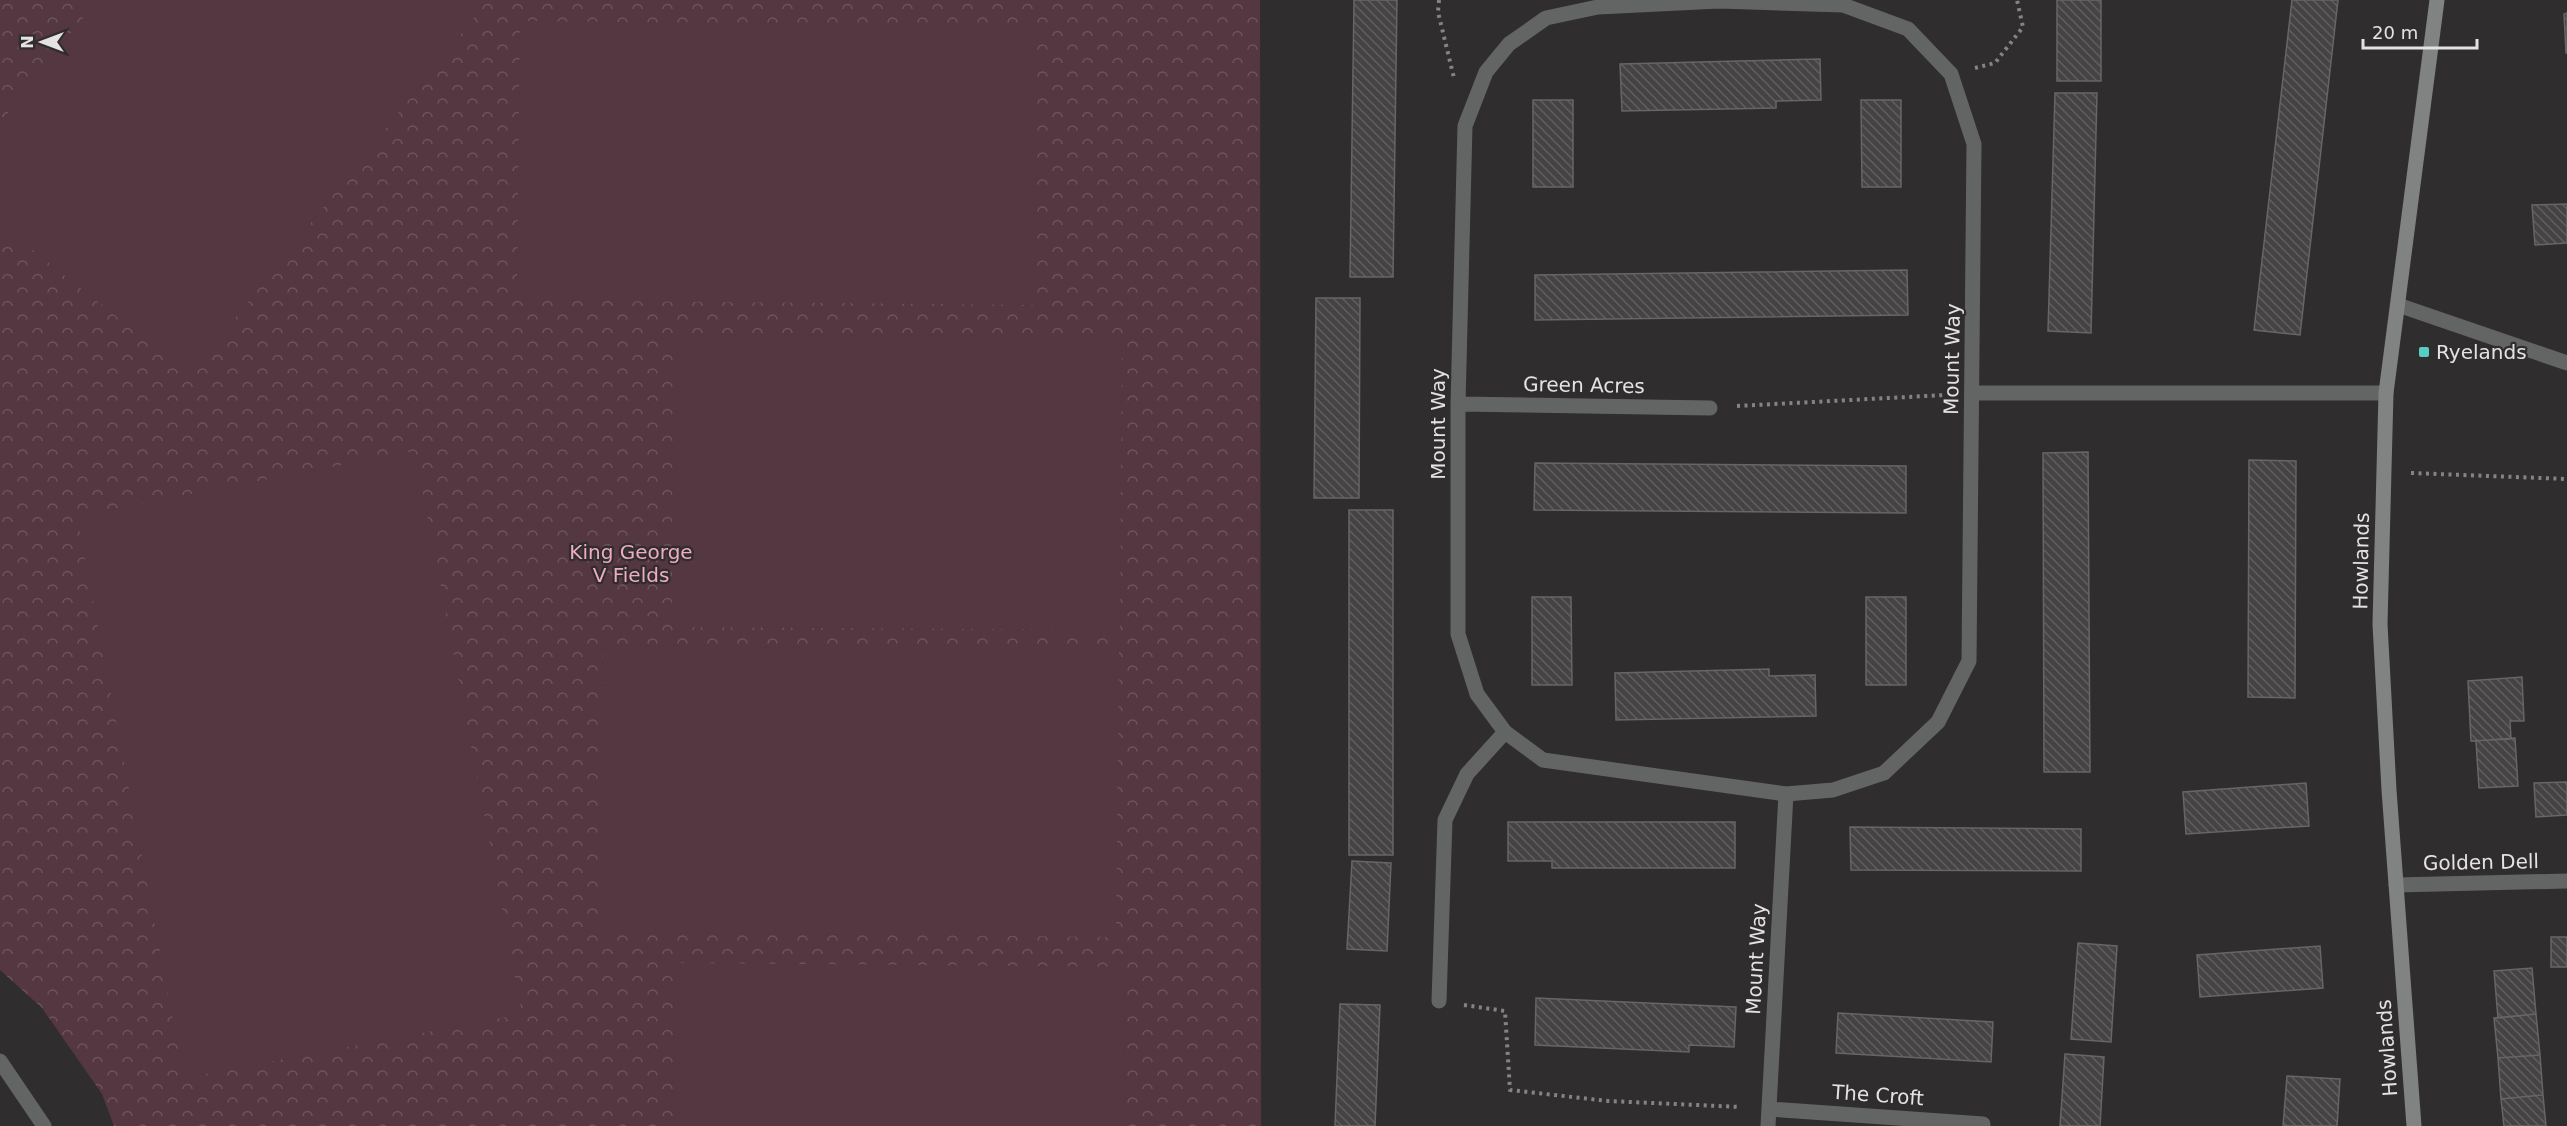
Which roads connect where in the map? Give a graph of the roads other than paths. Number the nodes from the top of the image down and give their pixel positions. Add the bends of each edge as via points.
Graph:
1 (2437, 0) edge
2 (1718, 1) edge
3 (2398, 305) junction
4 (2567, 363) edge
5 (1972, 393) junction
6 (2386, 393) junction
7 (1458, 404) junction
8 (1710, 408) road end
9 (1505, 732) junction
10 (1786, 794) junction
11 (2567, 881) edge
12 (2396, 885) junction
13 (1439, 1001) road end
14 (0, 1061) edge
15 (1769, 1109) junction
16 (1983, 1124) dead end
17 (44, 1126) edge
18 (1768, 1126) edge
19 (2414, 1126) edge

1 - 3 street, Howlands
2 - 5 street, Mount Way via 1843,5 1908,29 1952,74 1974,144
2 - 7 street, Mount Way via 1598,7 1546,18 1509,44 1486,72 1465,126
3 - 4 street
3 - 6 street, Howlands
5 - 6 street
5 - 10 street, Mount Way via 1969,661 1938,722 1884,773 1833,790
6 - 12 street, Howlands via 2380,624
7 - 8 street, Green Acres
7 - 9 street, Mount Way via 1458,634 1477,694
9 - 10 street, Mount Way via 1543,760
9 - 13 street via 1467,774 1445,820
10 - 15 street, Mount Way
11 - 12 street, Golden Dell
12 - 19 street, Howlands
14 - 17 street
15 - 16 street, The Croft
15 - 18 street, Mount Way

